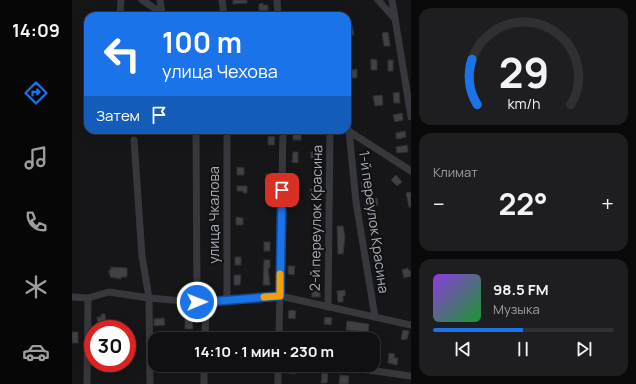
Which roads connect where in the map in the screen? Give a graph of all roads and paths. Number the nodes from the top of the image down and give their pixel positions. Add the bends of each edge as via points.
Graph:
1 (120, 0) edge
2 (142, 0) edge
3 (160, 0) edge
4 (222, 0) edge
5 (277, 0) edge
6 (378, 0) edge
7 (392, 0) edge
8 (120, 12) edge
9 (160, 12) edge
10 (163, 12) edge
11 (224, 12) edge
12 (278, 12) edge
13 (396, 20) junction
14 (411, 117) edge
15 (351, 132) edge
16 (196, 134) edge
17 (227, 134) edge
18 (283, 134) edge
19 (330, 134) edge
20 (348, 134) edge
21 (134, 140) dead end
22 (411, 171) edge
23 (280, 296) junction
24 (72, 297) edge
25 (88, 298) junction
26 (149, 298) junction
27 (227, 301) junction
28 (197, 302) junction
29 (206, 302) junction
30 (328, 307) junction
31 (374, 317) junction
32 (411, 326) edge
33 (205, 332) edge
34 (279, 332) edge
35 (204, 372) edge
36 (278, 372) edge
37 (380, 372) edge
38 (411, 376) edge
39 (87, 384) edge
40 (150, 384) edge
41 (204, 384) edge
42 (278, 384) edge

1 - 8 street
2 - 9 street
3 - 10 street
4 - 11 street
5 - 12 street
6 - 13 street
7 - 13 street
13 - 14 street
15 - 22 street
16 - 28 street
17 - 27 street, улица Чкалова
18 - 23 street
19 - 30 street, 2-й переулок Красина
20 - 31 street, 1-й переулок Красина
21 - 26 street via 142,256
23 - 27 street
23 - 30 street
23 - 34 street
24 - 25 street
25 - 26 street via 110,292
25 - 39 street
26 - 28 street
26 - 40 street
27 - 29 street
28 - 29 street
29 - 33 street
30 - 31 street
31 - 32 street
35 - 41 street
36 - 42 street
37 - 38 street

